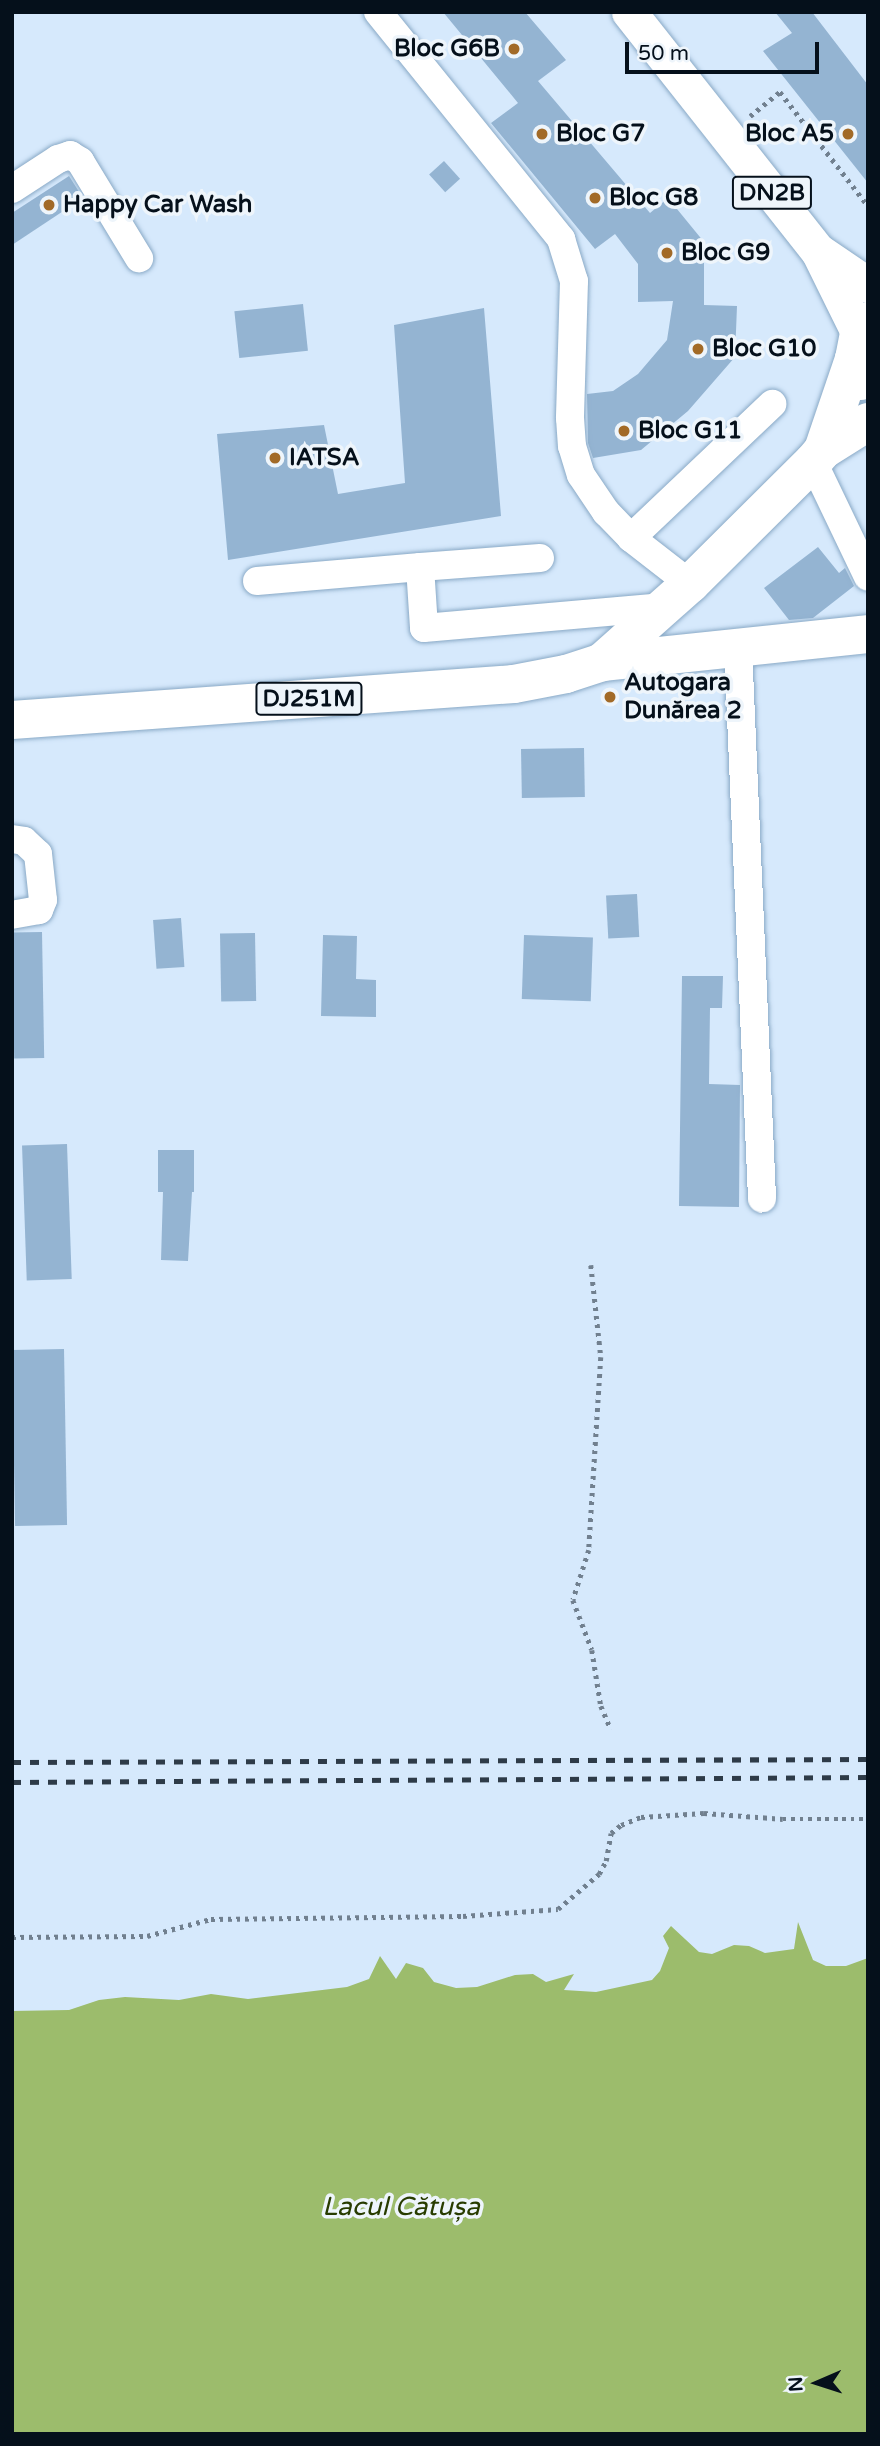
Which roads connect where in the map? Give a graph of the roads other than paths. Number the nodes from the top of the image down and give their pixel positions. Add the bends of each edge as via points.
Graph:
1 (378, 12) edge
2 (629, 12) edge
3 (12, 189) edge
4 (818, 251) junction
5 (139, 258) dead end
6 (868, 285) edge
7 (862, 350) edge
8 (772, 404) dead end
9 (868, 422) edge
10 (818, 456) junction
11 (631, 538) junction
12 (540, 558) dead end
13 (420, 567) junction
14 (868, 577) edge
15 (257, 581) dead end
16 (677, 595) junction
17 (868, 634) edge
18 (738, 648) junction
19 (602, 662) junction
20 (12, 720) edge
21 (12, 839) edge
22 (12, 915) edge
23 (762, 1198) dead end

1 - 11 street via 561,239 574,281 572,446 593,494
2 - 4 main road, DN2B
3 - 5 street via 69,155 80,161
4 - 6 main road, DN2B
4 - 7 main road, DN2B
7 - 10 highway, DJ251M
8 - 11 street
9 - 10 highway, DJ251M
10 - 14 street
10 - 16 highway, DJ251M
11 - 16 street
12 - 13 street
13 - 15 street
13 - 16 street via 424,628
16 - 19 highway, DJ251M
17 - 18 highway, DJ251M
18 - 19 highway, DJ251M
18 - 23 street
19 - 20 highway, DJ251M via 514,684
21 - 22 street via 24,841 38,854 43,900 39,910

